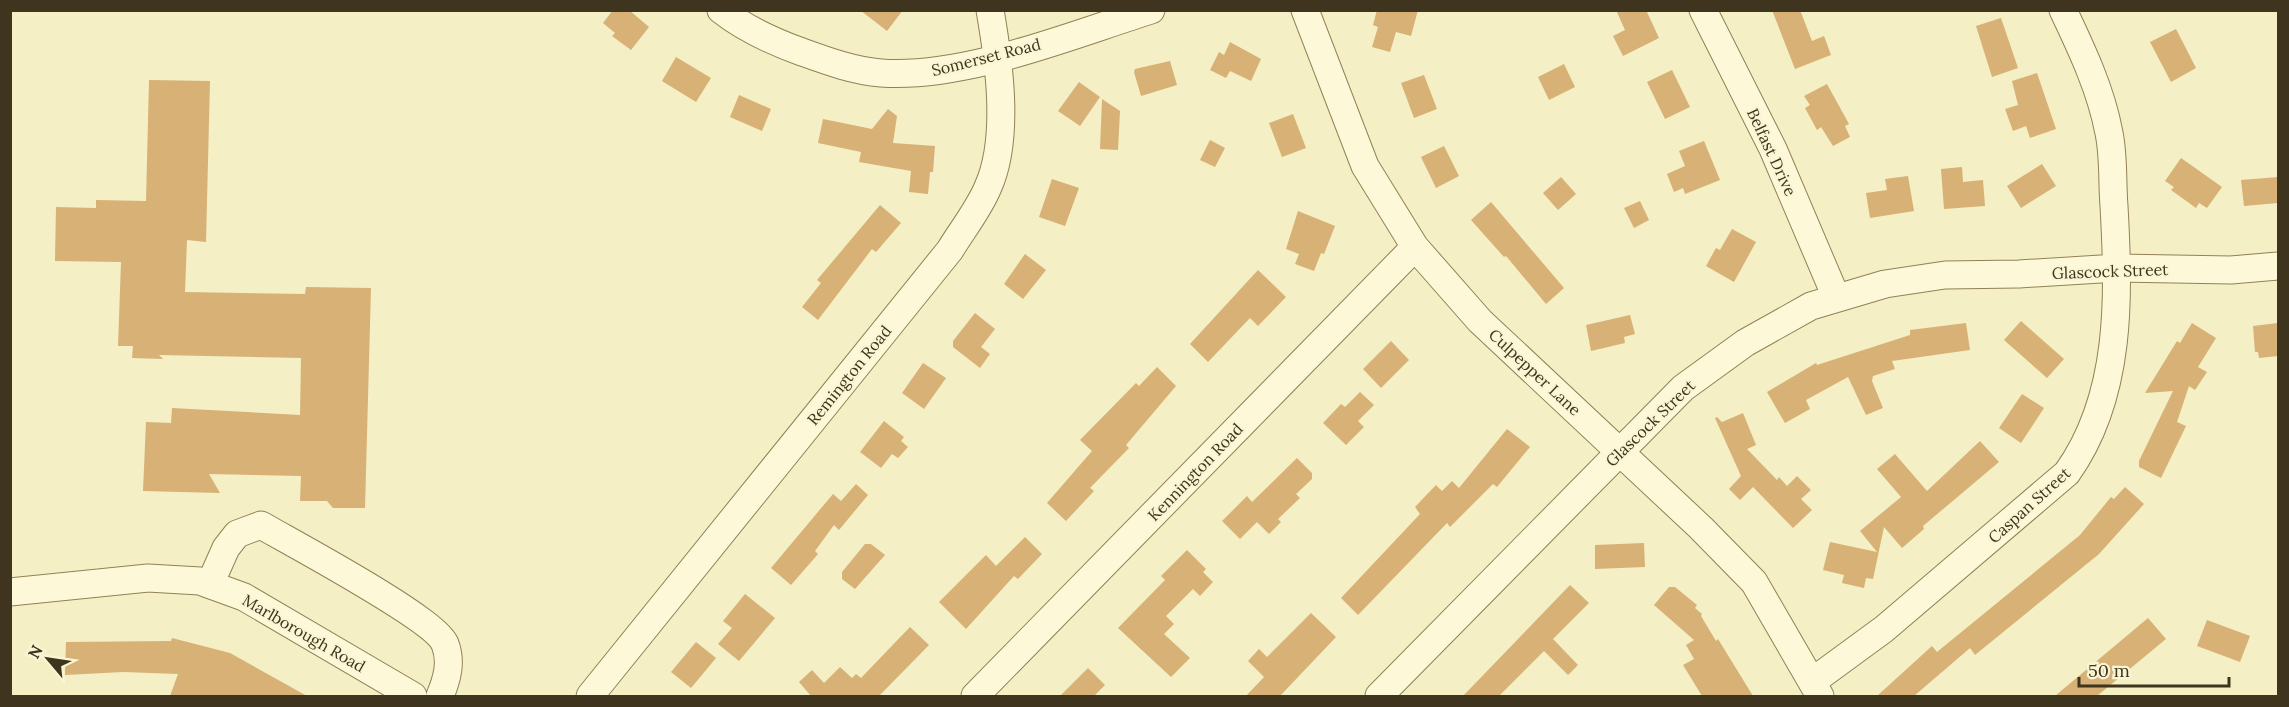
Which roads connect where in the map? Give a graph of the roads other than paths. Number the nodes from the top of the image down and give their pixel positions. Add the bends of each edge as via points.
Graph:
1 (721, 10) edge
2 (990, 10) edge
3 (1151, 10) edge
4 (1305, 10) edge
5 (1703, 10) edge
6 (2062, 10) edge
7 (999, 57) junction
8 (1415, 247) junction
9 (2278, 266) edge
10 (2117, 268) junction
11 (1836, 297) junction
12 (1618, 453) junction
13 (210, 584) junction
14 (10, 591) edge
15 (1817, 689) edge
16 (413, 696) edge
17 (440, 696) edge
18 (590, 696) edge
19 (975, 696) edge
20 (1379, 696) edge

1 - 7 street, Somerset Road via 775,43 834,64 881,73 933,72
2 - 7 street, Remington Road
3 - 7 street, Somerset Road
4 - 8 street, Culpepper Lane via 1365,166
5 - 11 street, Belfast Drive via 1773,149
6 - 10 street, Caspan Street via 2090,66 2109,134
7 - 18 street, Remington Road via 1000,135 988,187 950,250
8 - 12 street, Culpepper Lane via 1480,321
8 - 19 street, Kennington Road
9 - 10 street, Glascock Street via 2231,270
10 - 11 street, Glascock Street via 1946,275 1885,284
10 - 15 street, Caspan Street via 2115,330 2103,404 2084,449 2067,473
11 - 12 street, Glascock Street via 1811,306 1745,343 1683,388
12 - 15 street, Culpepper Lane via 1754,582
12 - 20 street, Glascock Street
13 - 14 street, Marlborough Road via 148,578
13 - 16 street, Marlborough Road via 244,597
13 - 17 street via 226,548 237,534 261,525 418,617 444,641 450,663

